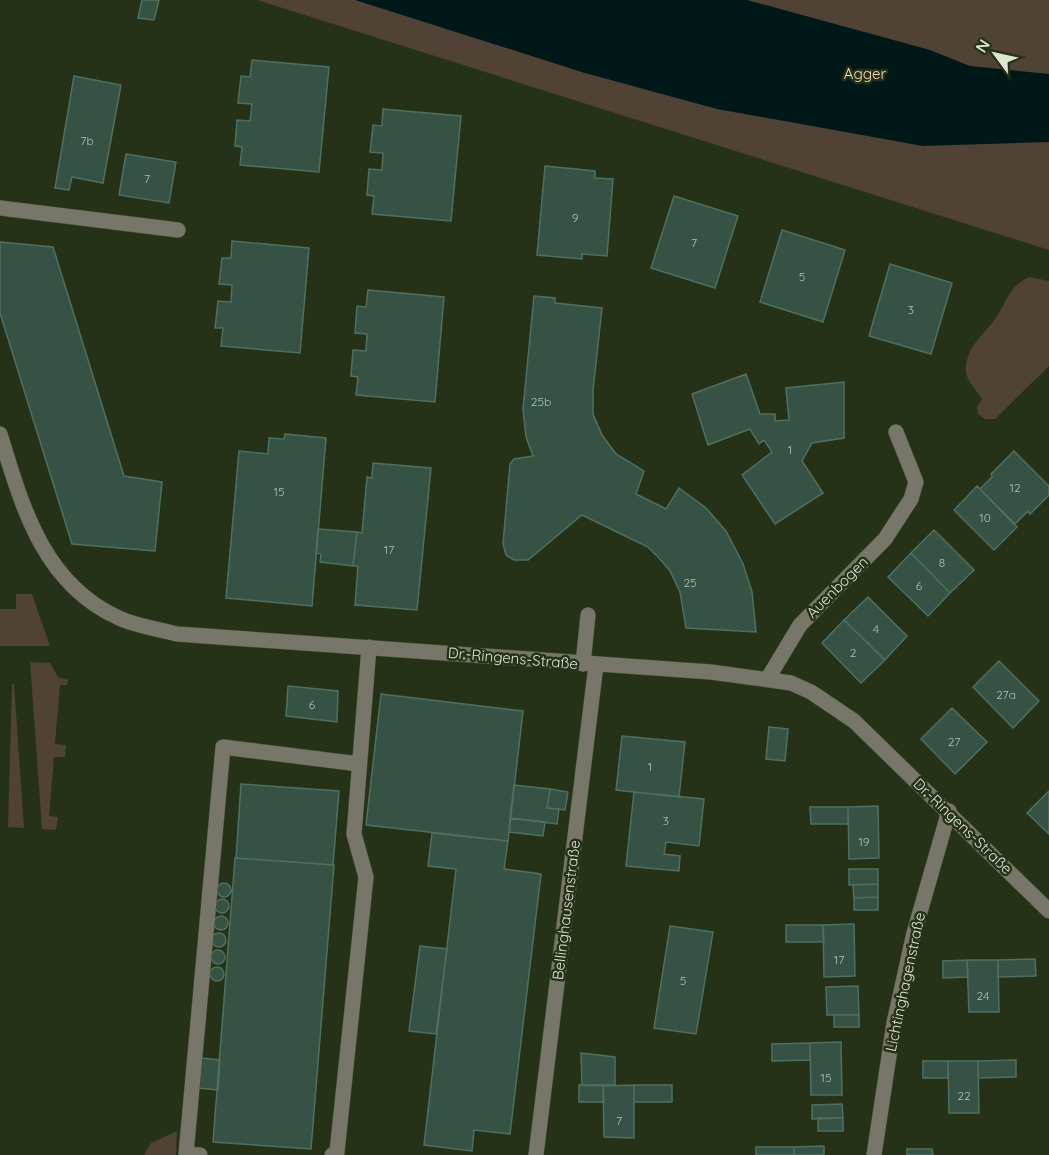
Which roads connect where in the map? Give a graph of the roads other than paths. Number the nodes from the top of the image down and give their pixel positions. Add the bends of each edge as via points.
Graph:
1 (0, 208) edge
2 (178, 231) dead end
3 (896, 432) dead end
4 (0, 434) edge
5 (588, 615) dead end
6 (369, 647) junction
7 (590, 665) junction
8 (768, 678) junction
9 (360, 764) junction
10 (949, 811) junction
11 (1049, 911) edge
12 (200, 1155) edge
13 (333, 1155) edge
14 (536, 1155) edge
15 (874, 1155) edge

1 - 2 street
3 - 8 street, Auenbogen via 916,482 911,499 885,539 800,625
4 - 6 street, Dr.-Ringens-Straße via 44,552 84,597 119,618 177,634
5 - 7 street, Bellinghausenstraße
6 - 7 street, Dr.-Ringens-Straße
6 - 9 street
7 - 8 street, Dr.-Ringens-Straße
7 - 14 street, Bellinghausenstraße
8 - 10 street, Dr.-Ringens-Straße via 811,692 854,721
9 - 12 street via 224,747 186,1154
9 - 13 street via 354,834 366,877
10 - 11 street, Dr.-Ringens-Straße
10 - 15 street, Lichtinghagenstraße via 914,933 894,1023

